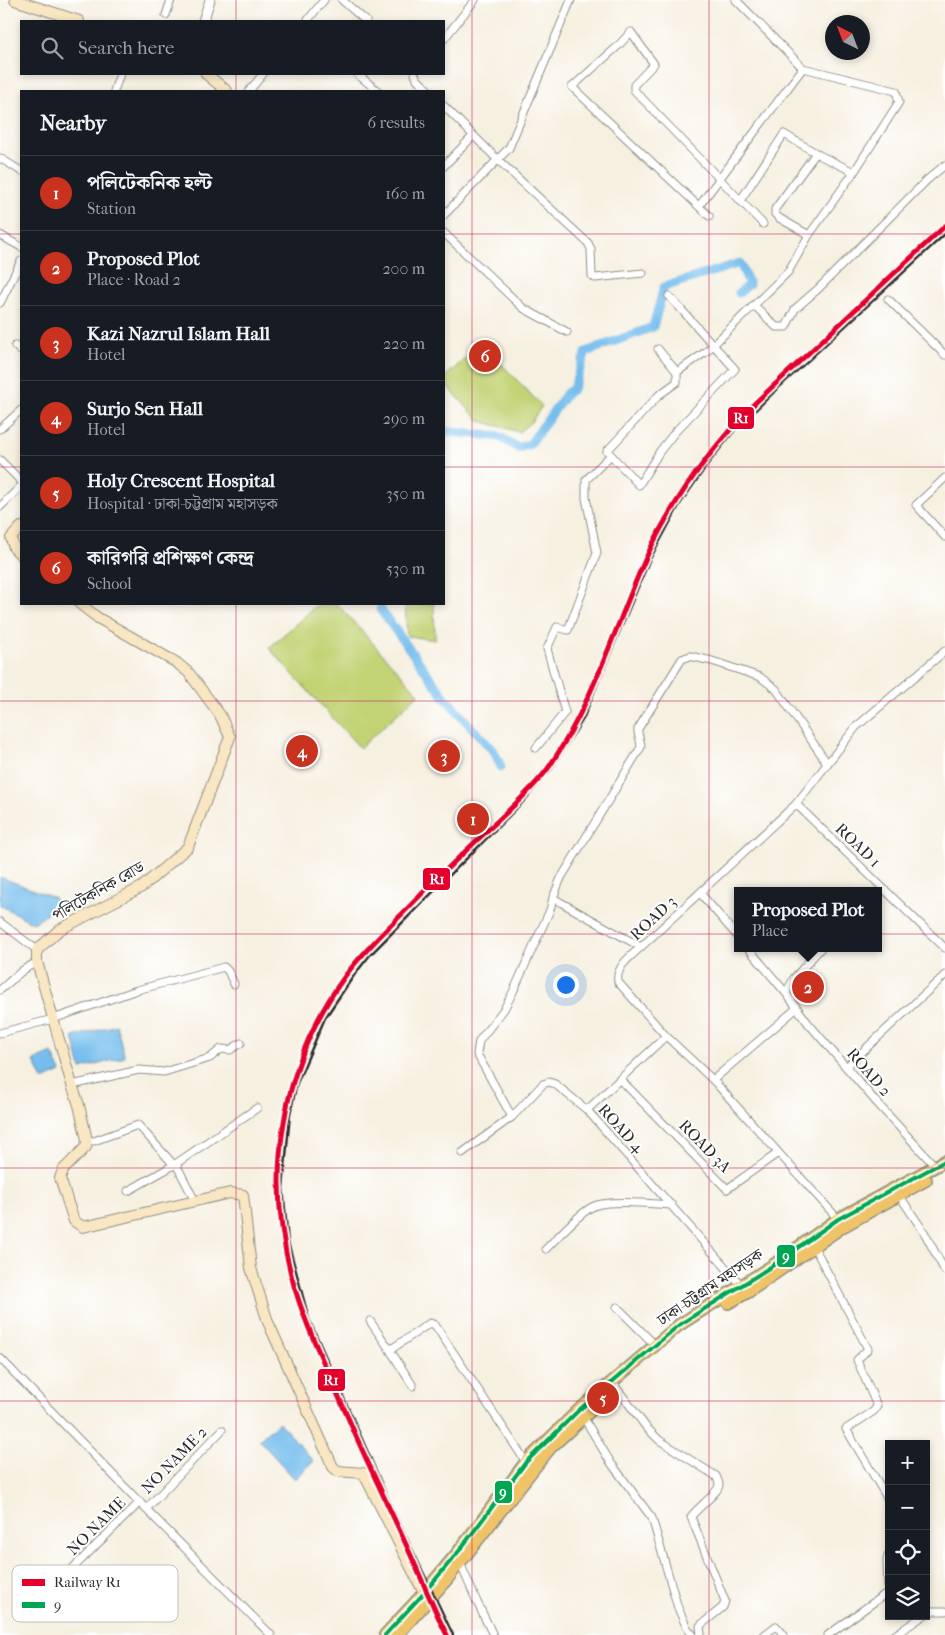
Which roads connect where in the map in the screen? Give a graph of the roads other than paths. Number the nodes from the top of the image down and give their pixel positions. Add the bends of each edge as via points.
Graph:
1 (15, 0) edge
2 (171, 0) edge
3 (210, 0) edge
4 (324, 0) edge
5 (342, 0) edge
6 (475, 0) edge
7 (571, 0) edge
8 (736, 0) edge
9 (166, 15) dead end
10 (76, 20) edge
11 (203, 20) edge
12 (308, 20) edge
13 (365, 20) edge
14 (445, 38) edge
15 (803, 68) junction
16 (120, 75) edge
17 (207, 75) edge
18 (262, 75) edge
19 (358, 75) edge
20 (415, 75) edge
21 (114, 90) edge
22 (226, 90) edge
23 (250, 90) edge
24 (377, 90) edge
25 (428, 90) edge
26 (445, 107) edge
27 (473, 136) junction
28 (816, 153) junction
29 (0, 158) edge
30 (498, 160) junction
31 (445, 165) edge
32 (945, 165) edge
33 (20, 170) edge
34 (854, 172) junction
35 (719, 179) junction
36 (740, 201) junction
37 (699, 206) junction
38 (445, 214) edge
39 (710, 216) dead end
40 (763, 224) dead end
41 (445, 234) edge
42 (0, 235) edge
43 (809, 236) junction
44 (20, 246) edge
45 (20, 263) edge
46 (643, 273) dead end
47 (669, 296) dead end
48 (888, 299) dead end
49 (0, 304) edge
50 (754, 305) junction
51 (567, 332) dead end
52 (714, 344) junction
53 (658, 349) dead end
54 (945, 355) edge
55 (678, 372) junction
56 (20, 411) edge
57 (0, 429) edge
58 (611, 455) junction
59 (0, 460) edge
60 (945, 478) edge
61 (20, 480) edge
62 (20, 487) edge
63 (0, 507) edge
64 (20, 528) edge
65 (945, 537) edge
66 (20, 554) edge
67 (81, 605) edge
68 (945, 651) edge
69 (536, 748) dead end
70 (827, 764) junction
71 (796, 804) junction
72 (878, 887) edge
73 (882, 891) edge
74 (700, 892) junction
75 (553, 898) junction
76 (0, 922) edge
77 (734, 932) edge
78 (641, 946) junction
79 (945, 948) edge
80 (37, 950) junction
81 (751, 952) edge
82 (817, 952) edge
83 (36, 962) junction
84 (945, 975) edge
85 (234, 984) dead end
86 (0, 990) edge
87 (786, 993) junction
88 (797, 1008) junction
89 (53, 1019) junction
90 (0, 1033) edge
91 (666, 1036) junction
92 (241, 1043) dead end
93 (846, 1067) junction
94 (620, 1079) junction
95 (713, 1080) junction
96 (72, 1085) junction
97 (256, 1108) dead end
98 (587, 1110) junction
99 (512, 1117) junction
100 (87, 1140) junction
101 (462, 1153) dead end
102 (778, 1153) junction
103 (175, 1164) junction
104 (942, 1165) edge
105 (128, 1192) dead end
106 (899, 1195) junction
107 (196, 1202) junction
108 (672, 1205) junction
109 (838, 1219) junction
110 (811, 1242) junction
111 (546, 1249) dead end
112 (945, 1270) edge
113 (742, 1286) junction
114 (617, 1308) dead end
115 (370, 1321) dead end
116 (656, 1345) junction
117 (390, 1350) junction
118 (0, 1358) edge
119 (413, 1386) dead end
120 (616, 1387) junction
121 (581, 1414) junction
122 (222, 1430) dead end
123 (526, 1462) junction
124 (885, 1495) edge
125 (140, 1502) junction
126 (146, 1508) junction
127 (460, 1563) junction
128 (76, 1565) edge
129 (888, 1575) edge
130 (424, 1593) junction
131 (945, 1611) edge
132 (930, 1612) edge
133 (917, 1620) edge
134 (271, 1635) edge
135 (385, 1635) edge
136 (397, 1635) edge
137 (493, 1635) edge
138 (693, 1635) edge
139 (701, 1635) edge
140 (764, 1635) edge
141 (784, 1635) edge
142 (828, 1635) edge
143 (895, 1635) edge

1 - 10 main road
2 - 9 street
3 - 11 street
4 - 12 street
5 - 13 street
6 - 14 street
7 - 30 street via 509,148
8 - 15 street
15 - 34 street via 896,91 899,97 899,102
15 - 35 street
16 - 21 street
17 - 22 main road
18 - 23 street
19 - 24 street
20 - 25 street
26 - 27 street
27 - 30 street
27 - 31 street
28 - 34 street
28 - 36 street via 784,134
28 - 43 street via 775,209 779,218
29 - 33 street
30 - 38 street
30 - 46 street via 588,243 592,276
32 - 50 street via 818,290 794,309 786,327 776,327
34 - 43 street
35 - 36 street
35 - 37 street
35 - 37 street via 634,90 634,85 654,64 631,32 573,85
36 - 40 street
37 - 39 street
41 - 51 street via 523,308
42 - 44 street
43 - 50 street via 788,272
45 - 49 street
47 - 52 street
48 - 54 street
50 - 52 street
52 - 55 street
52 - 58 street via 735,369 675,432 640,485
53 - 55 street
55 - 58 street via 677,382 659,395 607,451
56 - 57 street
58 - 69 street via 586,480 586,498 597,553 568,630 557,627 547,649 565,712
59 - 61 street
60 - 65 street via 916,505
62 - 63 street
64 - 66 main road via 11,538
67 - 80 main road, পলিটেকনিক রোড via 189,673 220,715 230,737 188,847 142,887 59,930
68 - 70 street, ROAD 3 via 856,727
70 - 71 street, ROAD 3
70 - 75 street via 776,689 760,677 712,661 690,656 682,659 638,728 641,747 561,878
71 - 72 street, ROAD 1 via 857,861
71 - 74 street, ROAD 3
73 - 79 street, ROAD 1
74 - 77 street
74 - 78 street, ROAD 3
75 - 78 street
75 - 99 street via 513,992 477,1048 477,1054
76 - 80 street
78 - 91 street, ROAD 3 via 620,967 616,974 618,982
80 - 83 main road
81 - 87 street, ROAD 2
82 - 87 street via 794,978
83 - 86 street
83 - 89 main road
84 - 93 street
85 - 89 street via 224,966 137,990
87 - 88 street, ROAD 2
88 - 93 street, ROAD 2
88 - 95 street
89 - 90 street
89 - 96 main road
91 - 94 street
91 - 95 street, ROAD 3
92 - 96 street via 230,1050 221,1049 210,1058 164,1072 139,1070
93 - 104 street, ROAD 2
94 - 98 street
94 - 102 street, ROAD 3A via 727,1188
95 - 102 street, ROAD 3
96 - 100 main road
97 - 103 street
98 - 99 street, ROAD 4 via 549,1082 543,1084
98 - 108 street, ROAD 4
99 - 101 street, ROAD 4
100 - 103 street via 94,1141 138,1125
100 - 107 main road via 86,1147 63,1170 60,1178 74,1221 83,1227
102 - 109 street, ROAD 3
103 - 105 street
103 - 107 street
104 - 106 highway, ঢাকা-চট্টগ্রাম মহাসড়ক
104 - 109 highway, ঢাকা-চট্টগ্রাম মহাসড়ক
106 - 110 highway, ঢাকা-চট্টগ্রাম মহাসড়ক
106 - 112 street
107 - 130 main road via 230,1192 243,1195 251,1268 268,1322 329,1459 338,1471 363,1473
108 - 111 street via 598,1205 590,1208
108 - 113 street, ROAD 4
109 - 110 highway, ঢাকা-চট্টগ্রাম মহাসড়ক
110 - 113 highway, ঢাকা-চট্টগ্রাম মহাসড়ক
110 - 120 highway, ঢাকা-চট্টগ্রাম মহাসড়ক via 748,1292 693,1324
110 - 124 street via 868,1349 857,1360 877,1406 874,1412 846,1430
113 - 116 highway, ঢাকা-চট্টগ্রাম মহাসড়ক via 684,1321
114 - 116 street
115 - 117 street
116 - 121 highway, ঢাকা-চট্টগ্রাম মহাসড়ক
117 - 119 street
117 - 123 street via 430,1324 435,1325
118 - 125 street
120 - 121 highway, ঢাকা-চট্টগ্রাম মহাসড়ক
120 - 139 street via 660,1440 716,1476 719,1486 691,1517 725,1601 723,1607 700,1626
121 - 123 highway, ঢাকা-চট্টগ্রাম মহাসড়ক
121 - 127 highway, ঢাকা-চট্টগ্রাম মহাসড়ক
121 - 138 street via 611,1463 652,1518 678,1608
122 - 126 street, NO NAME 2
123 - 130 highway, ঢাকা-চট্টগ্রাম মহাসড়ক
125 - 126 street
125 - 128 street, NO NAME
126 - 134 street
127 - 136 highway, ঢাকা-চট্টগ্রাম মহাসড়ক
127 - 137 street
129 - 142 street via 888,1592
130 - 135 highway, ঢাকা-চট্টগ্রাম মহাসড়ক
131 - 132 street
133 - 143 street
140 - 141 street via 776,1626

